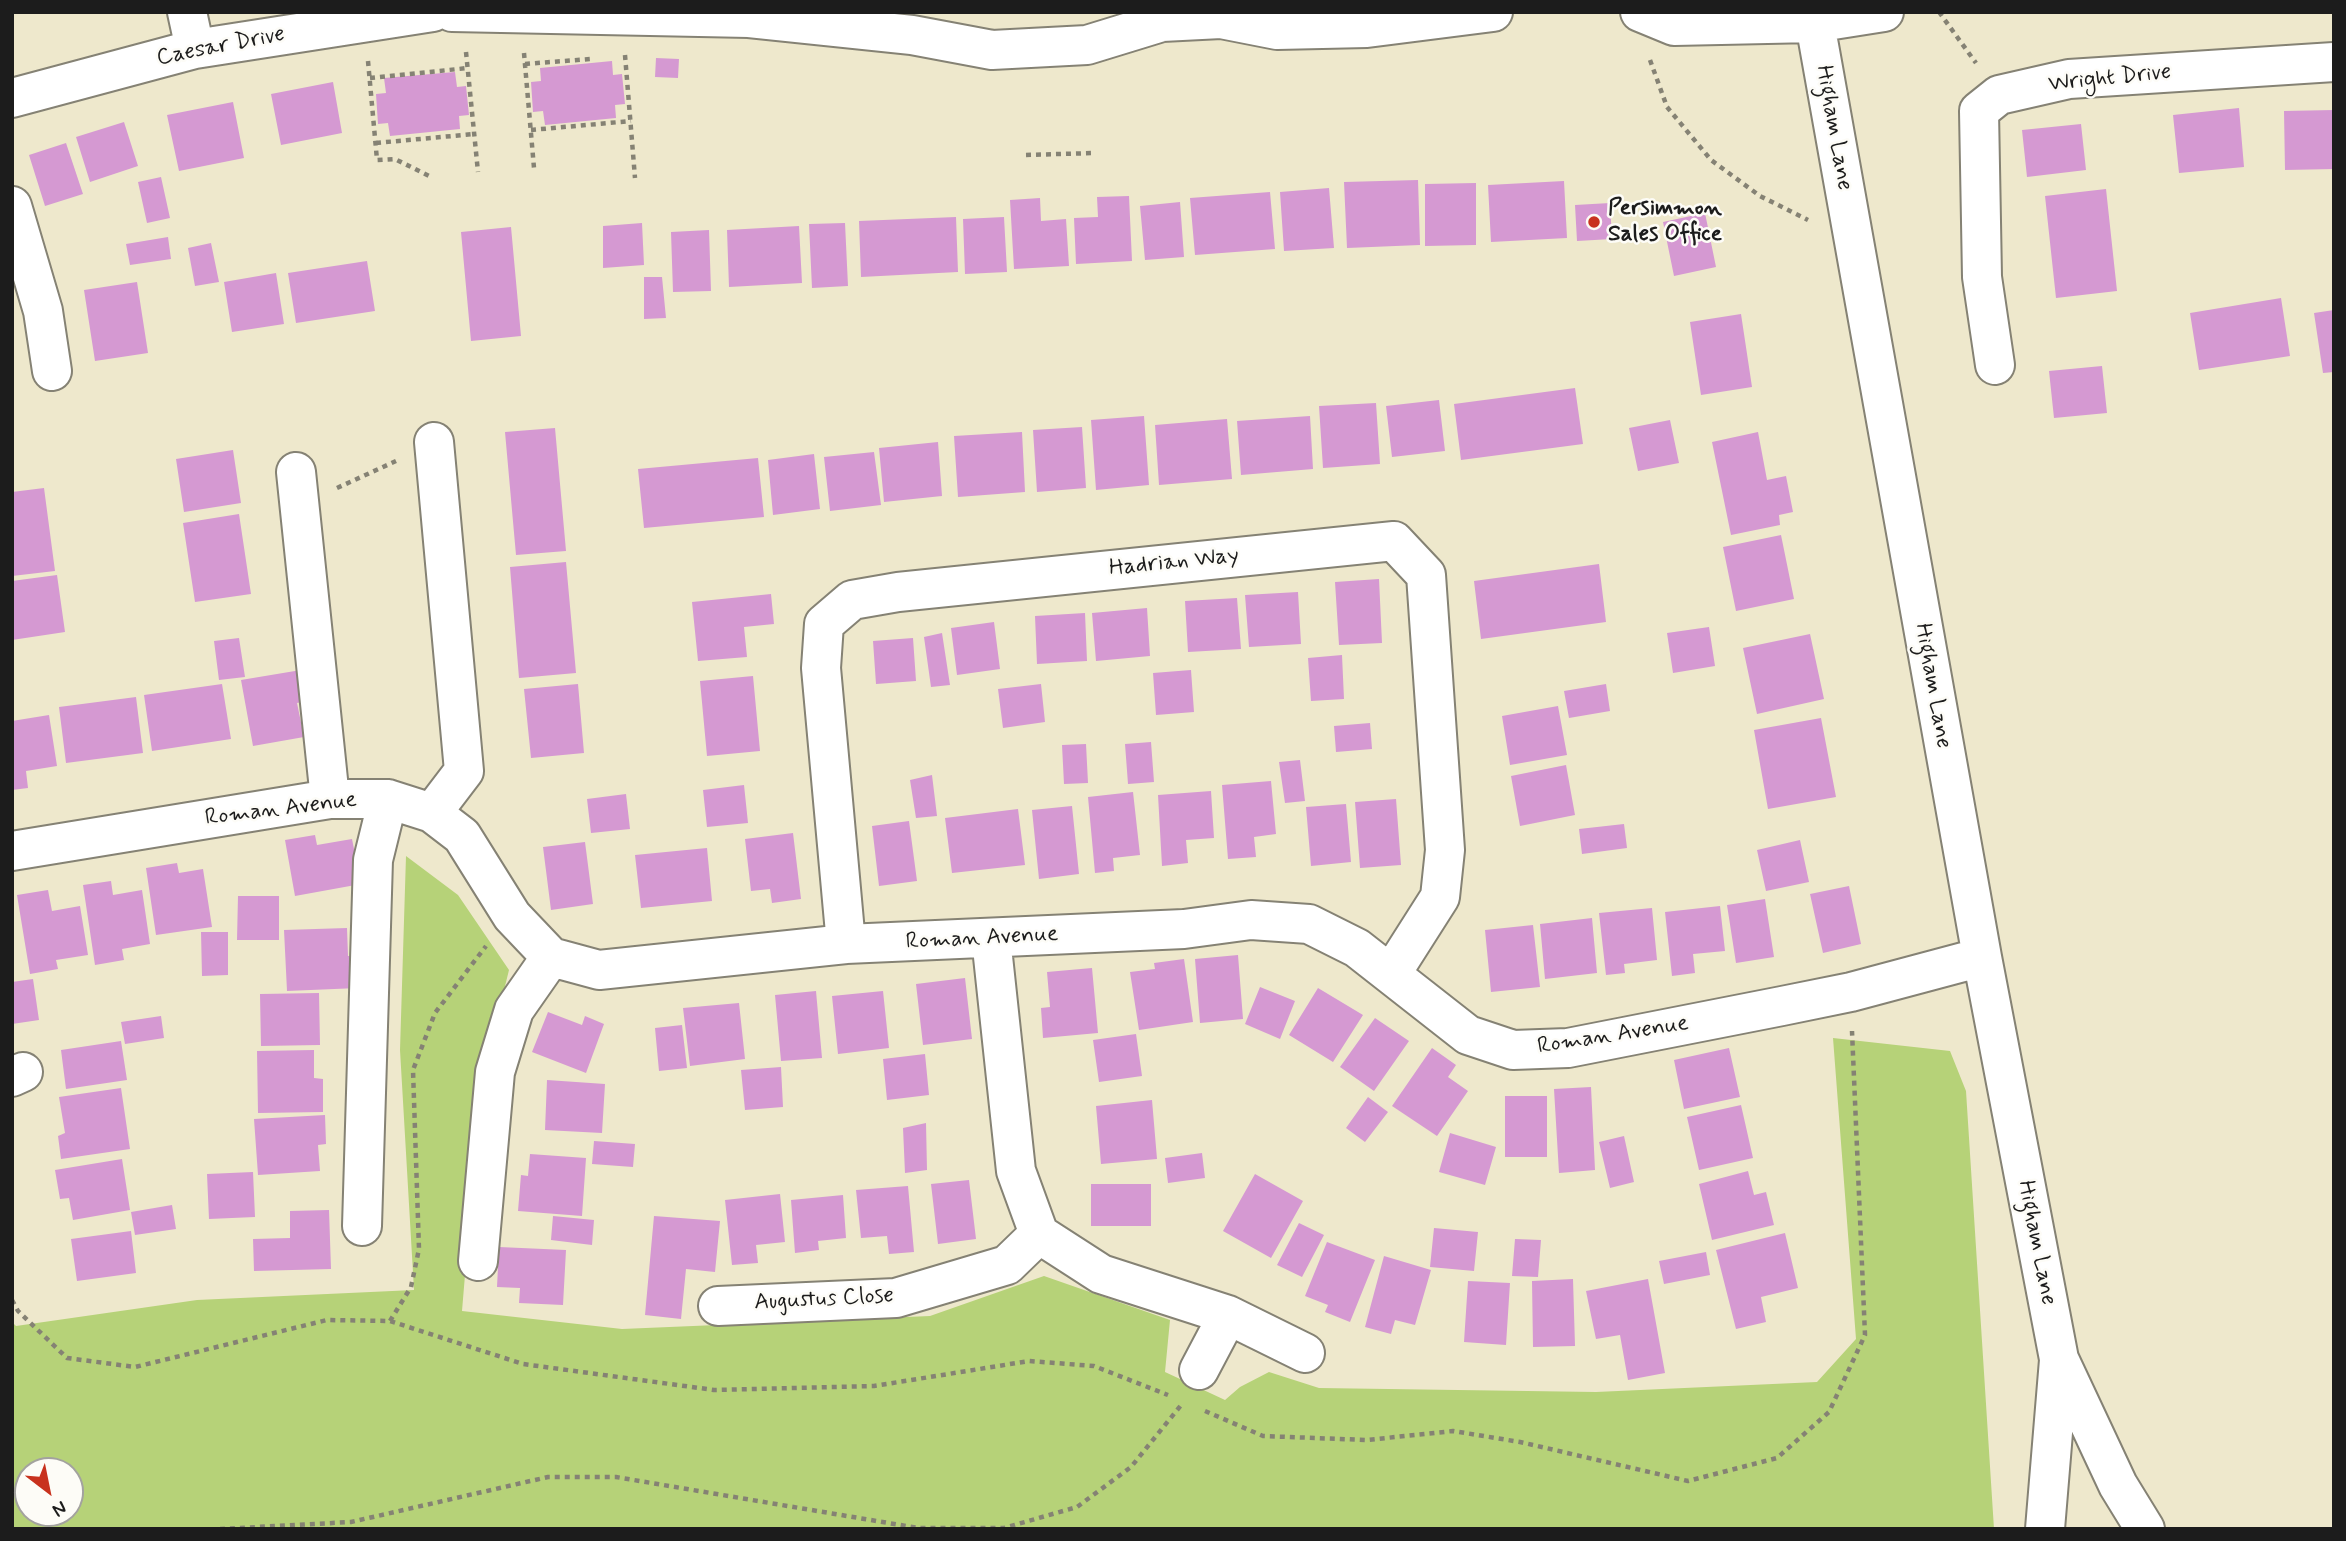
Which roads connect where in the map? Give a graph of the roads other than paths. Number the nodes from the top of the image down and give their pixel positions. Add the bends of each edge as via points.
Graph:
1 (187, 12) edge
2 (433, 12) edge
3 (452, 12) edge
4 (1493, 12) edge
5 (1640, 12) edge
6 (1884, 12) edge
7 (462, 13) edge
8 (521, 13) edge
9 (1813, 18) edge
10 (913, 23) edge
11 (195, 49) junction
12 (2334, 62) edge
13 (12, 97) edge
14 (12, 206) edge
15 (1995, 365) dead end
16 (52, 371) dead end
17 (435, 442) road end
18 (298, 489) road end
19 (330, 799) junction
20 (388, 799) junction
21 (432, 813) junction
22 (12, 851) edge
23 (991, 938) junction
24 (846, 944) junction
25 (551, 957) junction
26 (1982, 957) junction
27 (1391, 974) junction
28 (362, 1226) dead end
29 (1039, 1234) junction
30 (478, 1261) dead end
31 (718, 1306) dead end
32 (1228, 1315) junction
33 (1305, 1353) dead end
34 (2059, 1359) junction
35 (1192, 1386) road end
36 (2045, 1529) edge
37 (2145, 1529) edge

1 - 11 street
2 - 11 street, Caesar Drive
3 - 7 street
4 - 10 street via 1367,28 1277,30 1221,19 1162,22 1087,45 992,50
5 - 9 street via 1674,26
6 - 9 street
7 - 8 street
8 - 10 street
9 - 26 street, Higham Lane
11 - 13 street, Caesar Drive
12 - 15 street, Wright Drive via 2069,79 1999,95 1979,111 1982,277
14 - 16 street via 43,311
17 - 21 street via 464,771
18 - 19 street
19 - 20 street, Roman Avenue
19 - 22 street, Roman Avenue
20 - 21 street, Roman Avenue
20 - 28 street via 373,859
21 - 25 street, Roman Avenue via 462,836 512,916
23 - 24 street, Roman Avenue
23 - 27 street, Roman Avenue via 1184,929 1251,920 1309,924 1357,948
23 - 29 street via 1016,1171
24 - 25 street, Roman Avenue via 599,970
24 - 27 street, Hadrian Way via 821,668 824,624 852,600 1394,541 1426,575 1445,850 1440,897
25 - 30 street via 514,1010 495,1072
26 - 27 street, Roman Avenue via 1851,992 1568,1048 1513,1050 1468,1035
26 - 34 street, Higham Lane
29 - 31 street, Augustus Close via 1007,1265 896,1298
29 - 32 street via 1101,1274
32 - 33 street
32 - 35 street
34 - 36 street, Higham Lane
34 - 37 street, Higham Lane via 2118,1485

